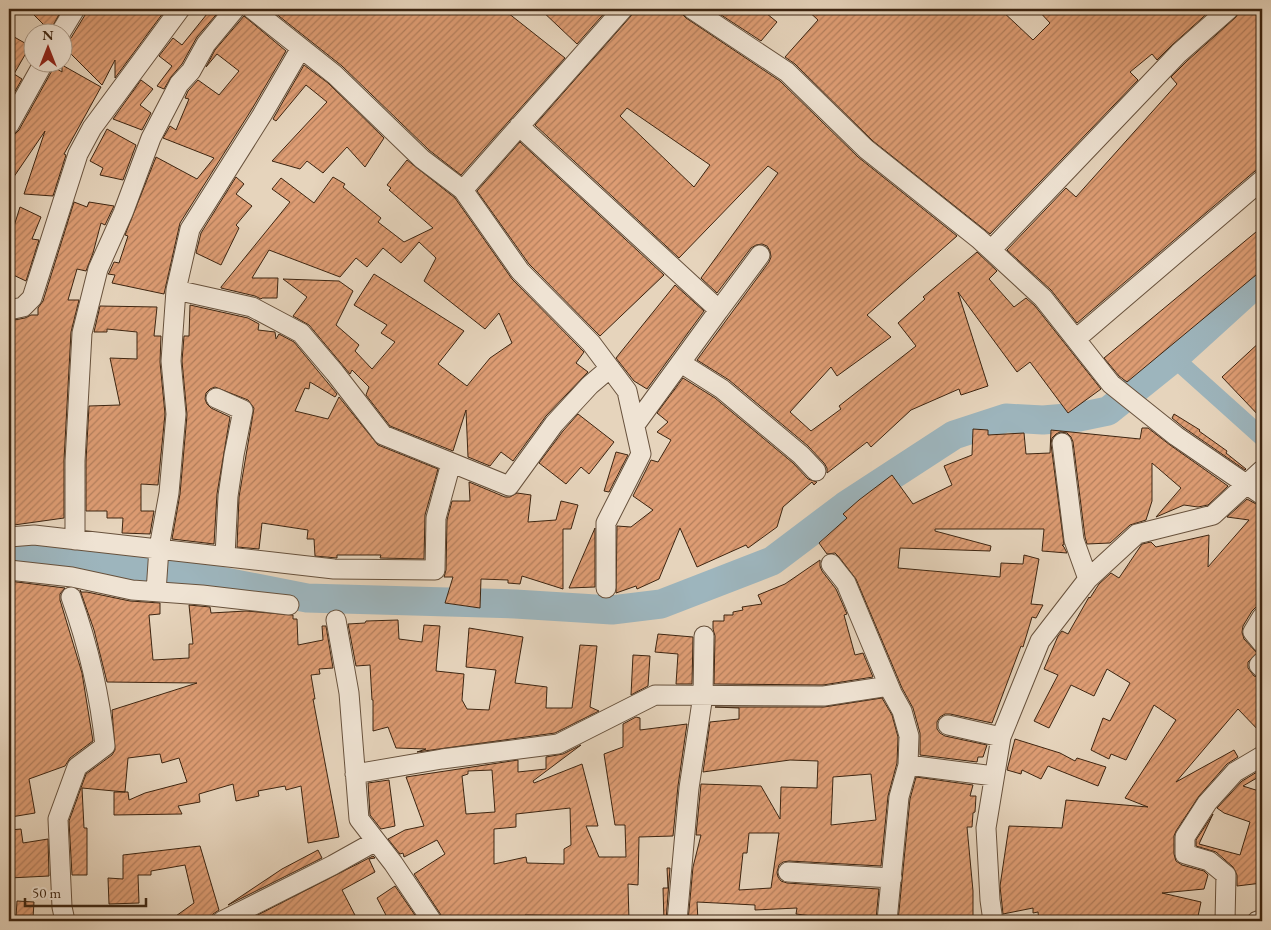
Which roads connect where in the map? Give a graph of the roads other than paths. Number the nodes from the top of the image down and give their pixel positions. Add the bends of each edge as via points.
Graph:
1 (75, 9) edge
2 (180, 9) edge
3 (235, 9) edge
4 (252, 9) edge
5 (622, 9) edge
6 (692, 9) edge
7 (1229, 9) edge
8 (67, 22) edge
9 (301, 48) junction
10 (38, 72) edge
11 (9, 125) edge
12 (519, 126) junction
13 (1262, 180) edge
14 (463, 190) junction
15 (991, 250) junction
16 (760, 255) dead end
17 (176, 290) junction
18 (9, 310) edge
19 (719, 310) junction
20 (1076, 339) junction
21 (681, 363) junction
22 (610, 368) junction
23 (216, 398) dead end
24 (635, 425) junction
25 (1062, 442) dead end
26 (451, 463) junction
27 (816, 470) dead end
28 (1262, 470) edge
29 (1255, 490) edge
30 (9, 537) edge
31 (75, 540) junction
32 (159, 552) junction
33 (226, 556) junction
34 (830, 564) dead end
35 (9, 570) edge
36 (1088, 579) junction
37 (156, 588) junction
38 (606, 588) dead end
39 (71, 597) dead end
40 (290, 605) dead end
41 (1262, 617) edge
42 (336, 620) dead end
43 (704, 636) dead end
44 (1262, 643) edge
45 (1262, 662) edge
46 (1262, 668) edge
47 (889, 686) junction
48 (702, 695) junction
49 (948, 725) dead end
50 (1001, 737) junction
51 (1262, 756) edge
52 (908, 765) junction
53 (355, 774) junction
54 (994, 776) junction
55 (376, 841) junction
56 (788, 872) dead end
57 (892, 878) junction
58 (1262, 920) edge
59 (65, 921) edge
60 (222, 921) edge
61 (432, 921) edge
62 (677, 921) edge
63 (887, 921) edge
64 (993, 921) edge
65 (1225, 921) edge
66 (1257, 921) edge

1 - 8 street
2 - 18 street via 92,128 78,154 32,298 23,307
3 - 31 street via 179,84 151,138 98,269 82,333 75,461
4 - 9 street
5 - 12 street
6 - 15 street via 787,72 866,149
7 - 15 street via 1179,53
9 - 14 street via 335,74 422,159
9 - 17 street via 190,229
10 - 11 street
12 - 14 street
12 - 19 street
13 - 20 street
14 - 22 street via 520,271 591,343
15 - 20 street via 1043,298
16 - 19 street
17 - 26 street via 252,307 301,333 383,435
17 - 32 street via 171,361 176,414 169,493
19 - 21 street
20 - 29 street via 1111,384 1176,436
21 - 24 street
21 - 27 street via 722,389
22 - 24 street via 627,391
22 - 26 street via 554,424 509,486
23 - 33 street via 243,410 230,488
24 - 38 street via 641,454 606,523
25 - 36 street via 1074,540
26 - 33 street via 436,518 435,570 334,569
28 - 29 street
29 - 36 street via 1213,515 1137,534
30 - 31 street via 34,535
31 - 32 street
32 - 33 street
32 - 37 street
34 - 47 street via 846,583
35 - 37 street via 132,590
36 - 50 street via 1040,640
37 - 40 street
39 - 59 street via 94,676 105,746 77,767 58,819
41 - 44 street via 1253,632
42 - 53 street via 349,693
43 - 48 street
45 - 46 street via 1259,665
47 - 48 street via 824,696
47 - 52 street via 902,711 909,736
48 - 53 street via 655,695 558,744
48 - 62 street via 689,788
49 - 50 street
50 - 54 street
51 - 65 street via 1235,772 1207,803 1186,838 1185,854 1209,861 1226,875
52 - 54 street
52 - 57 street via 900,797
53 - 55 street via 360,819
54 - 64 street via 986,828
55 - 60 street
55 - 61 street
56 - 57 street
57 - 63 street
58 - 66 street

